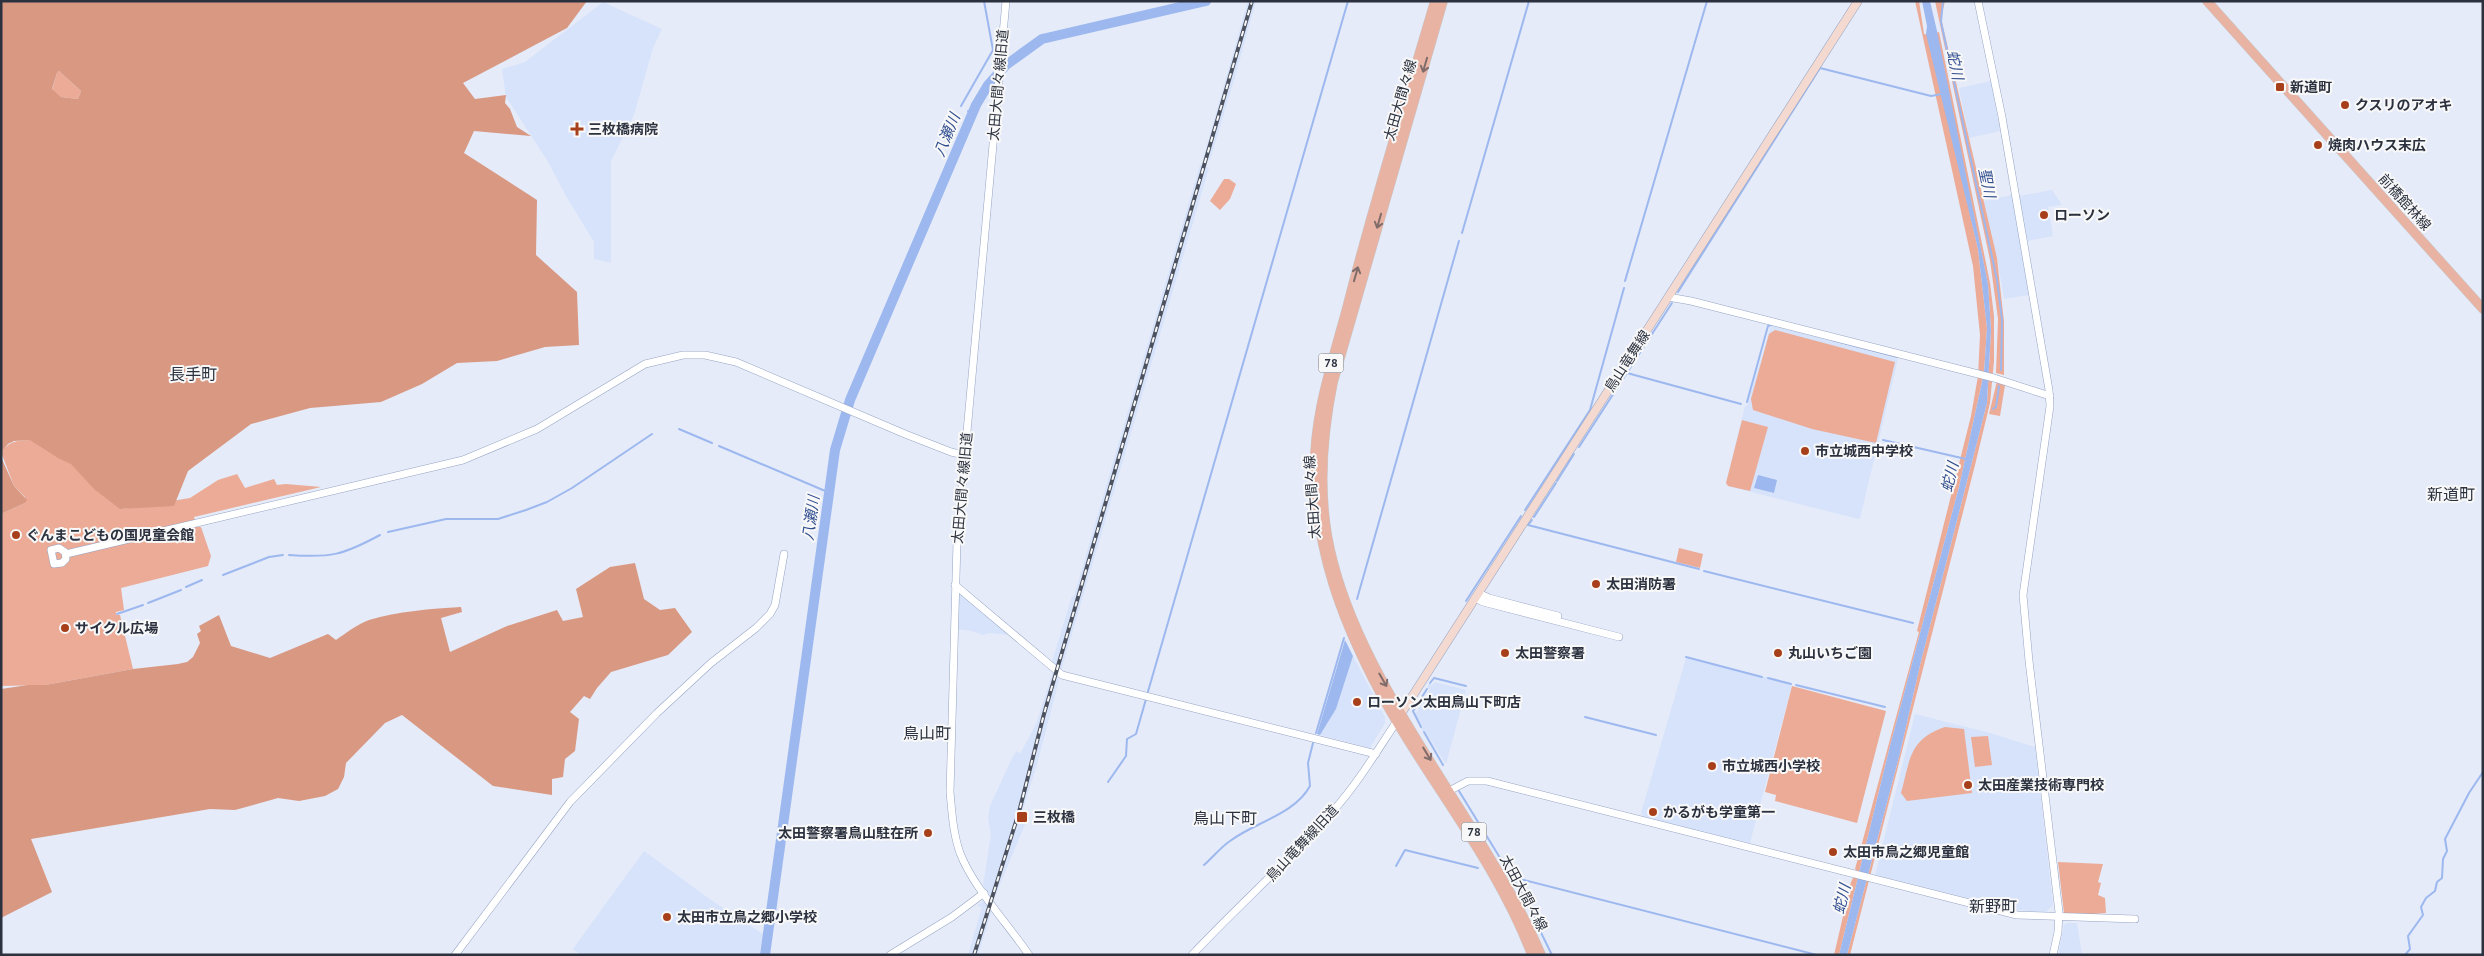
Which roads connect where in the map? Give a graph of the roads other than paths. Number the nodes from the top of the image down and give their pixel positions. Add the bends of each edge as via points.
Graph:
1 (1006, 1) edge
2 (1435, 1) edge
3 (1443, 1) edge
4 (1858, 1) edge
5 (1978, 1) edge
6 (2207, 1) edge
7 (1668, 297) junction
8 (2483, 309) edge
9 (2050, 396) junction
10 (964, 454) junction
11 (66, 554) dead end
12 (784, 554) dead end
13 (955, 585) junction
14 (1477, 595) junction
15 (1400, 717) junction
16 (1376, 754) junction
17 (1449, 791) junction
18 (984, 893) junction
19 (2059, 918) junction
20 (2135, 919) dead end
21 (455, 955) edge
22 (890, 955) edge
23 (1029, 955) edge
24 (1192, 955) edge
25 (1532, 955) edge
26 (1541, 955) edge
27 (2052, 955) edge

1 - 10 street, 太田大間々線旧道
15 -> 2 main road, 太田大間々線 / 78 via 1374,682 1336,597 1319,524 1315,448 1333,357
3 -> 15 main road, 太田大間々線 / 78 via 1333,382 1322,456 1325,515 1332,560 1364,645
4 - 7 main road, 鳥山竜舞線
5 - 9 street via 2002,117
6 - 8 main road, 前橋館林線
7 - 9 street via 1992,377
7 - 14 main road, 鳥山竜舞線
9 - 19 street via 2023,595
10 - 11 street via 951,452 723,358 694,354 671,356 641,367 537,429 462,460
10 - 13 street, 太田大間々線旧道
12 - 21 street via 775,606 770,614 664,707 570,802
13 - 16 street via 1062,675
13 - 18 street, 太田大間々線旧道 via 952,826 961,856
14 - 14 street via 1589,624 1620,637 1500,607
14 - 15 main road, 鳥山竜舞線
15 - 16 street, 鳥山竜舞線旧道
15 -> 17 main road, 太田大間々線 / 78
15 - 25 main road, 太田大間々線 / 78 via 1500,889
16 - 24 street, 鳥山竜舞線旧道 via 1334,810
17 - 19 street via 1468,781 1487,782 2017,915
17 - 26 main road, 太田大間々線 / 78 via 1520,910
18 - 22 street
18 - 23 street, 太田大間々線旧道
19 - 20 street
19 - 27 street

